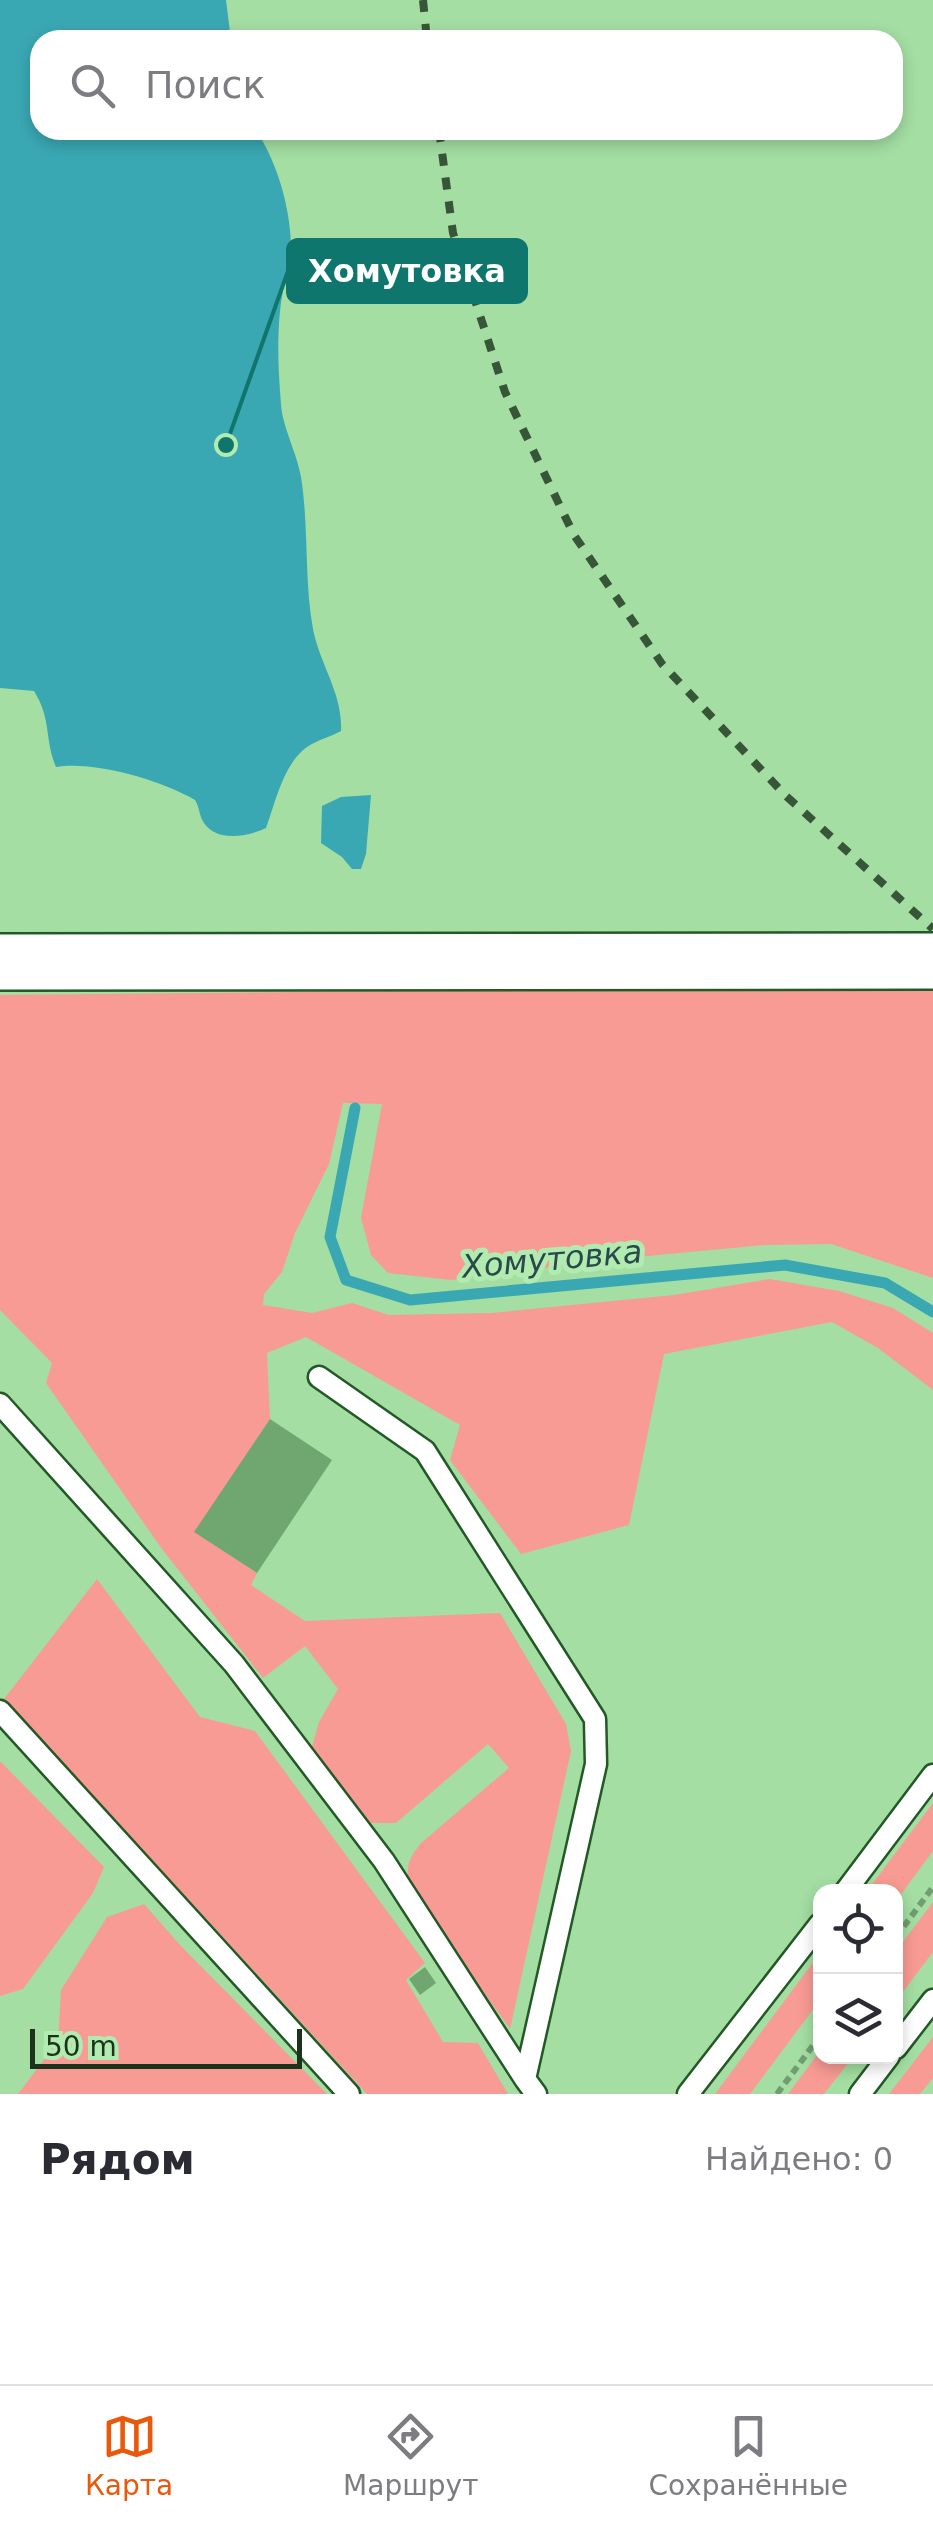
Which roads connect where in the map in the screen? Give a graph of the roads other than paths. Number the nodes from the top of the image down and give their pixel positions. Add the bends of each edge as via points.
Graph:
1 (933, 961) edge
2 (0, 962) edge
3 (320, 1377) dead end
4 (0, 1404) edge
5 (0, 1712) edge
6 (933, 1775) edge
7 (851, 1884) edge
8 (813, 1933) edge
9 (933, 2000) edge
10 (903, 2039) edge
11 (883, 2064) edge
12 (530, 2086) edge
13 (348, 2094) edge
14 (688, 2094) edge
15 (860, 2094) edge

1 - 2 street
3 - 12 lane via 425,1451 595,1719 596,1764
4 - 12 lane via 234,1664 384,1861
5 - 13 lane
6 - 7 lane
8 - 14 lane
9 - 10 lane
11 - 15 lane

